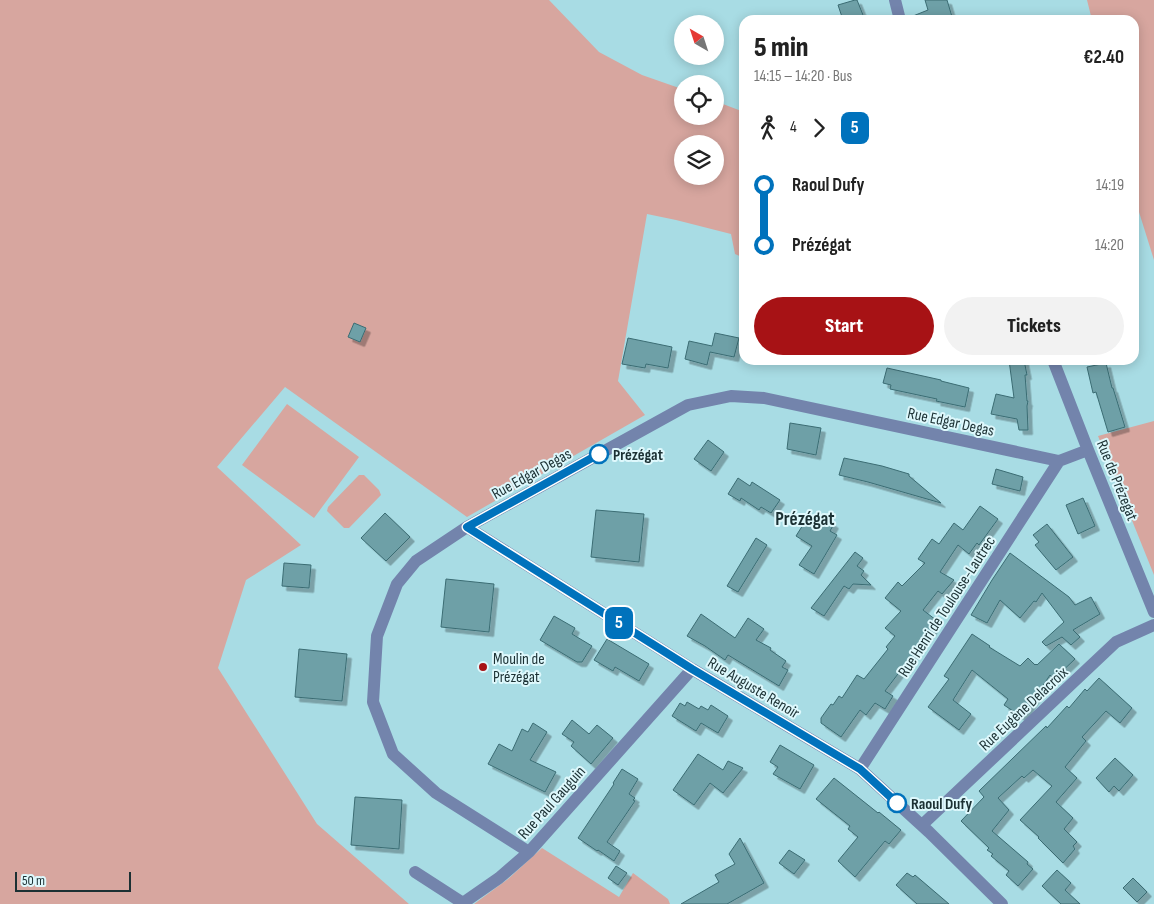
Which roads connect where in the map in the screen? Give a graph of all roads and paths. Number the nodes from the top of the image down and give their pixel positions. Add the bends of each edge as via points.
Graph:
1 (894, 0) edge
2 (898, 15) edge
3 (1055, 365) edge
4 (1088, 450) junction
5 (1059, 461) junction
6 (467, 527) junction
7 (1154, 612) edge
8 (1154, 625) edge
9 (692, 669) junction
10 (860, 769) junction
11 (922, 825) junction
12 (529, 852) junction
13 (415, 872) dead end
14 (1002, 904) edge

1 - 2 street
3 - 4 street, Rue de Prézegat
4 - 5 street
4 - 7 street, Rue de Prézegat
5 - 6 street, Rue Edgar Degas via 764,398 731,396 688,405
5 - 10 street, Rue Henri de Toulouse-Lautrec
6 - 9 street, Rue Auguste Renoir
6 - 12 street, Rue Edgar Degas via 416,561 397,584 377,636 373,702 393,754 436,793
8 - 11 street, Rue Eugène Delacroix via 1116,642
9 - 10 street, Rue Auguste Renoir
9 - 12 street, Rue Paul Gauguin
10 - 11 street, Rue Auguste Renoir
11 - 14 street, Rue Auguste Renoir
12 - 13 street, Rue Paul Gauguin via 500,878 463,903

